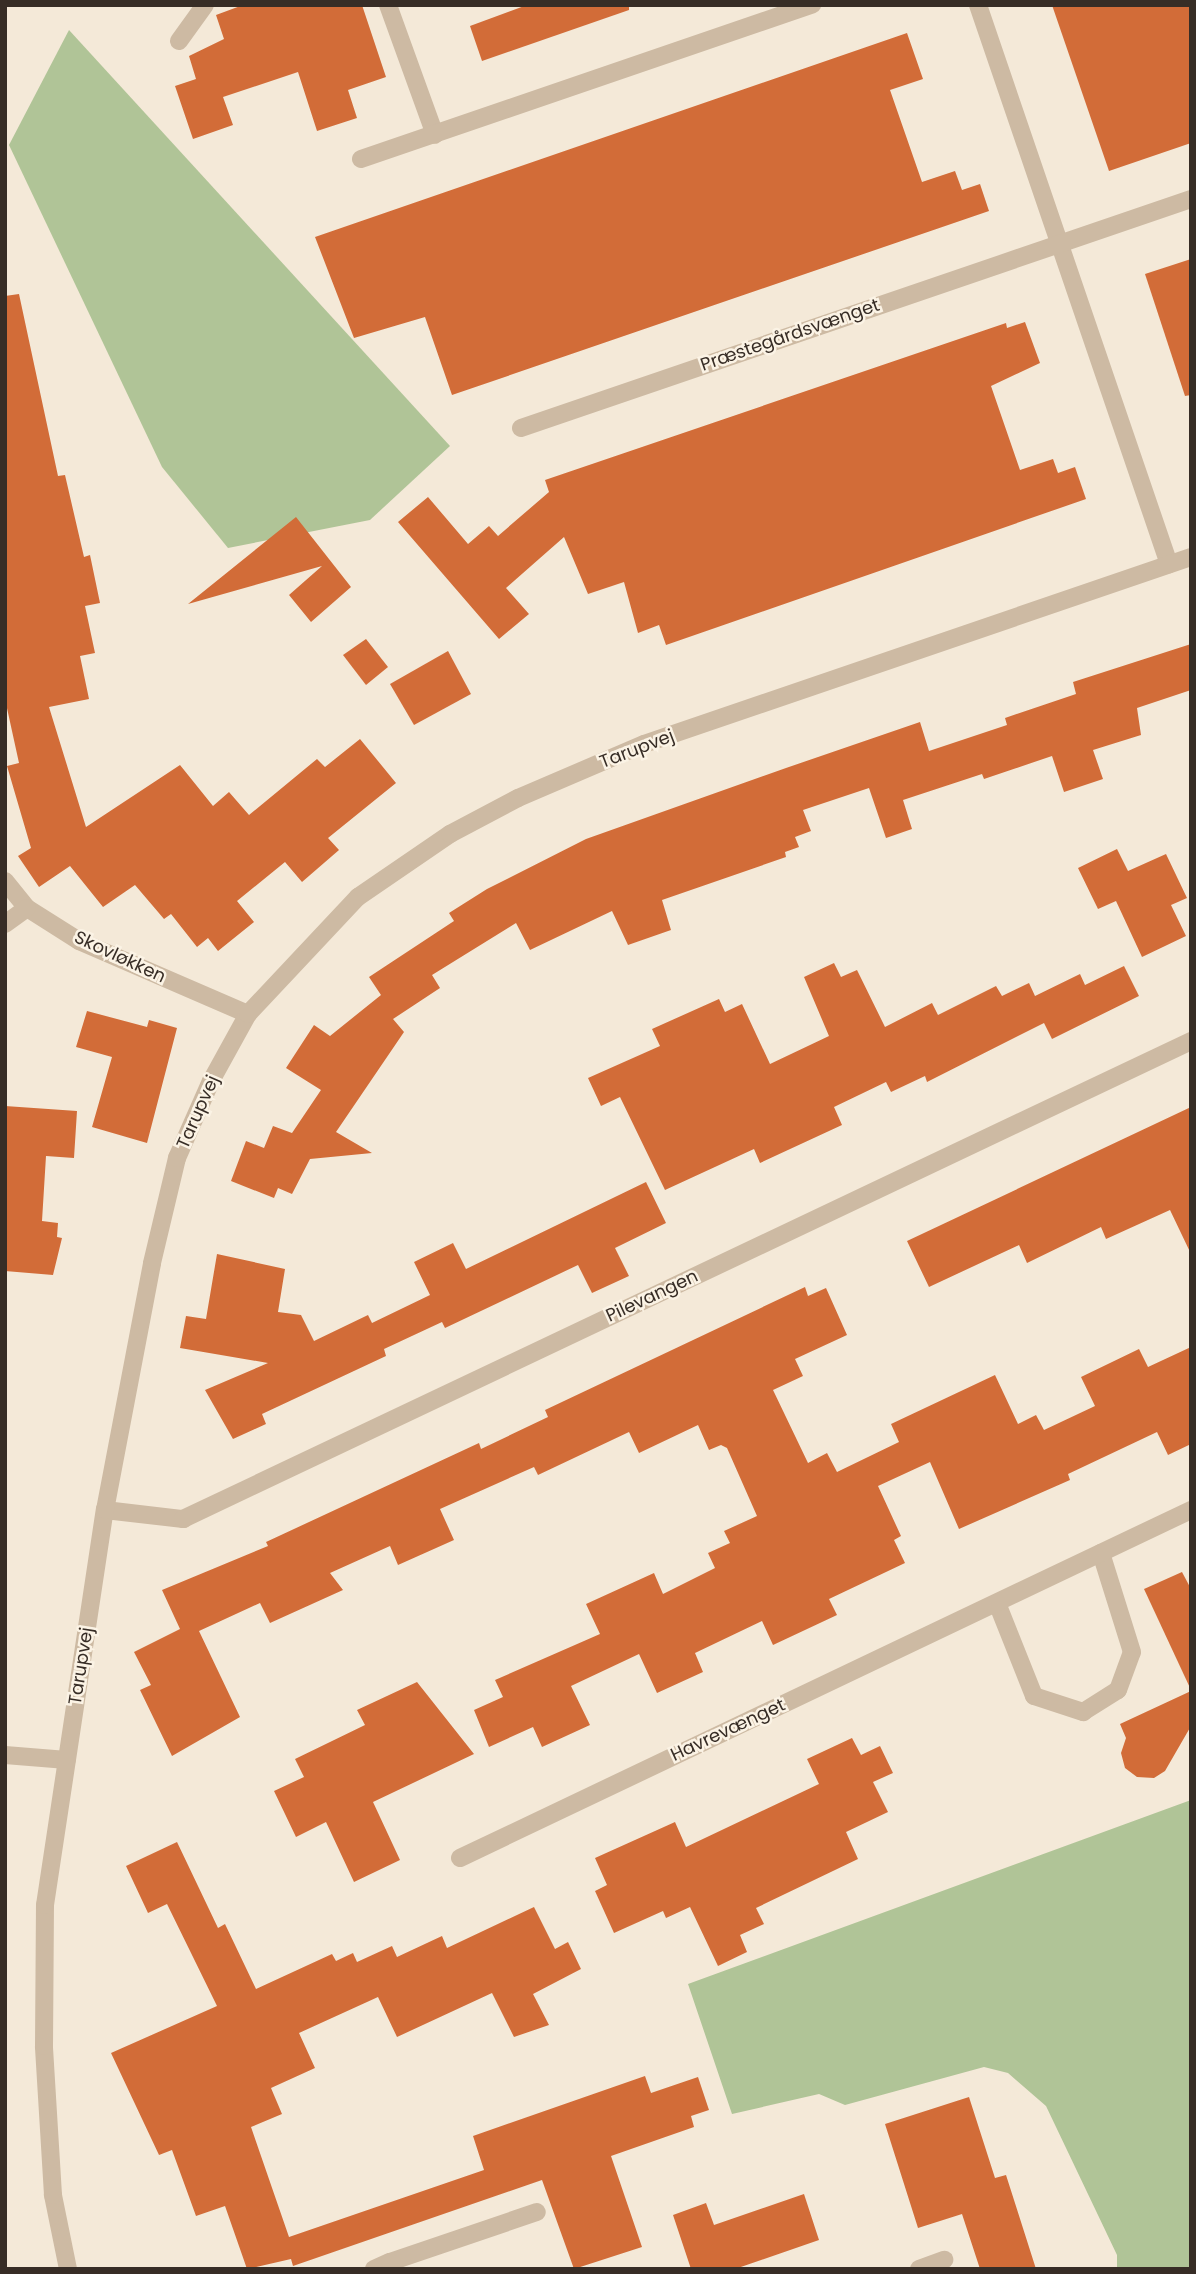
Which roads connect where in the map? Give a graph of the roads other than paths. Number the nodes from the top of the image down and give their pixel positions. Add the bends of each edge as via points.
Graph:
1 (205, 5) edge
2 (388, 5) edge
3 (812, 5) edge
4 (978, 5) edge
5 (179, 41) dead end
6 (435, 135) junction
7 (361, 159) dead end
8 (1191, 199) edge
9 (1059, 243) junction
10 (521, 428) dead end
11 (1191, 557) edge
12 (1169, 564) junction
13 (5, 881) edge
14 (27, 908) junction
15 (5, 924) edge
16 (248, 1014) junction
17 (1191, 1041) edge
18 (106, 1510) junction
19 (1191, 1510) edge
20 (1101, 1553) junction
21 (997, 1603) junction
22 (5, 1755) edge
23 (67, 1760) junction
24 (460, 1858) dead end
25 (537, 2212) dead end
26 (944, 2260) dead end
27 (385, 2266) edge
28 (68, 2269) edge
29 (919, 2269) edge

1 - 5 street
2 - 6 street
3 - 6 street
4 - 9 street
6 - 7 street
8 - 9 street, Præstegårdsvænget
9 - 10 street, Præstegårdsvænget
9 - 12 street
11 - 12 street, Tarupvej
12 - 16 street, Tarupvej via 644,744 518,798 450,834 358,897
13 - 14 street, Skovløkken
14 - 15 street
14 - 16 street, Skovløkken via 79,941
16 - 18 street, Tarupvej via 211,1081 177,1158 152,1263
17 - 18 street, Pilevangen via 183,1518
18 - 23 street, Tarupvej
19 - 20 street, Havrevænget
20 - 21 street, Havrevænget
20 - 21 street via 1132,1652 1118,1690 1083,1712 1034,1696
21 - 24 street, Havrevænget
22 - 23 street
23 - 28 street, Tarupvej via 45,1905 44,2046 52,2195
25 - 27 street
26 - 29 street

